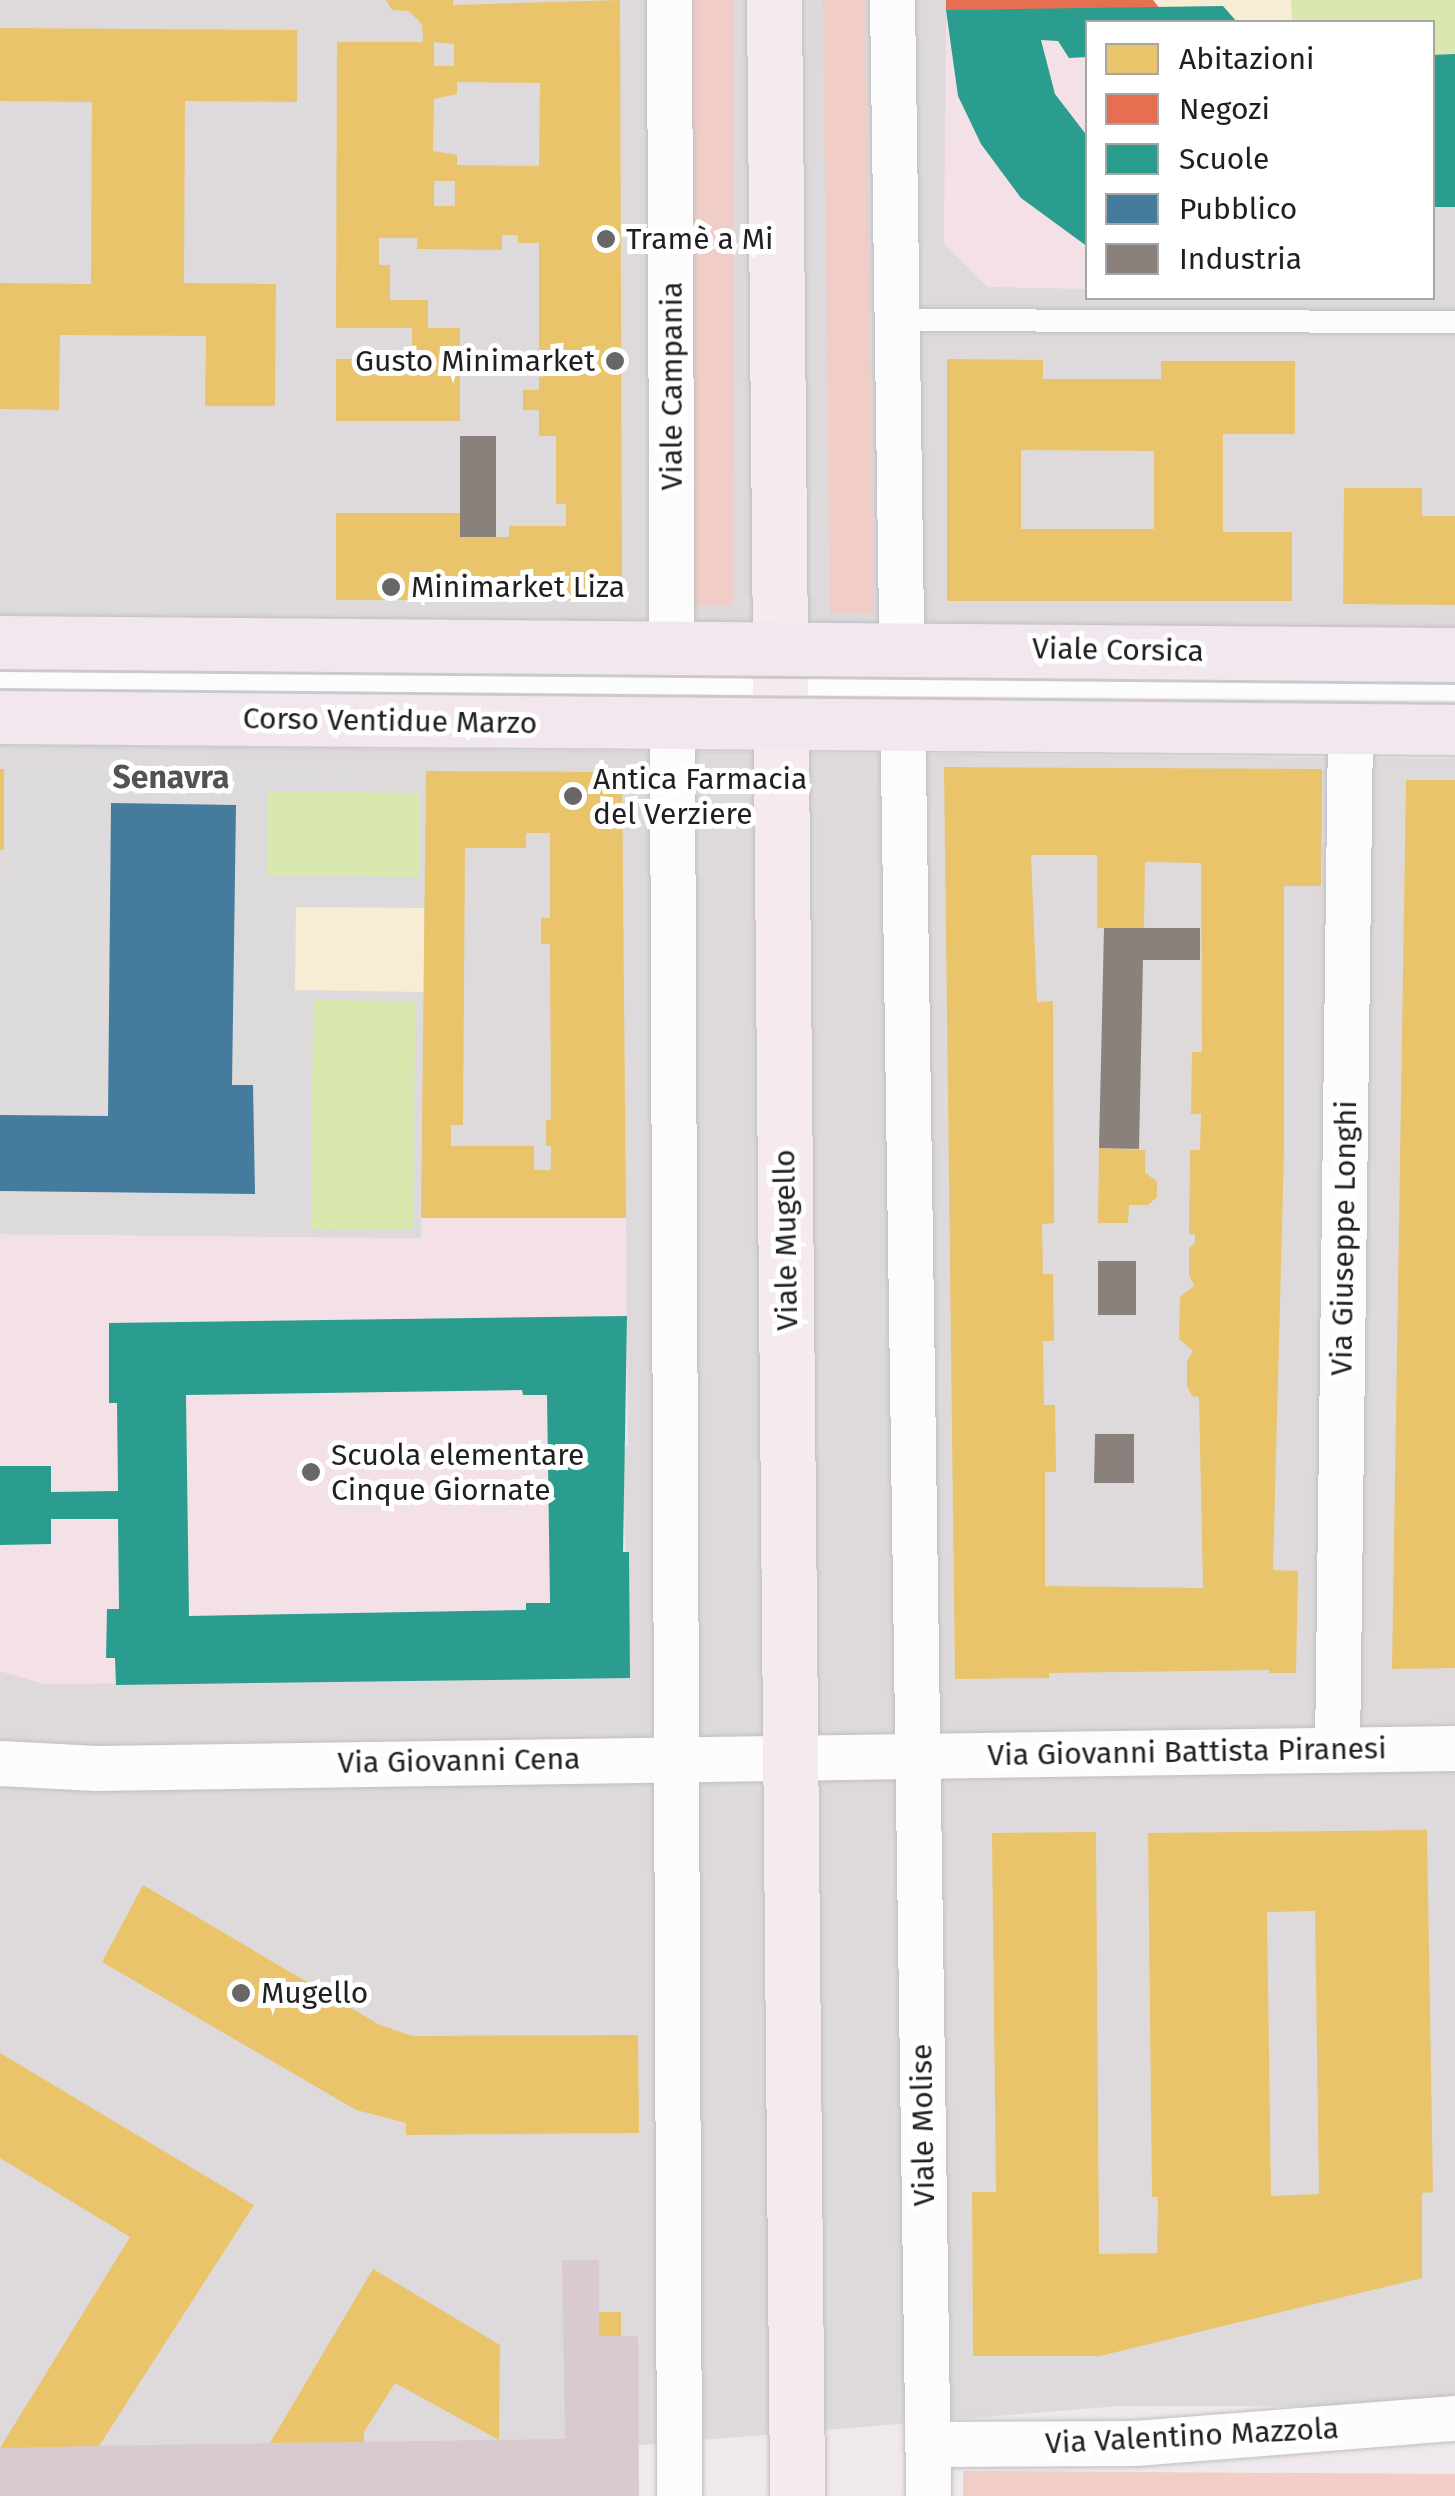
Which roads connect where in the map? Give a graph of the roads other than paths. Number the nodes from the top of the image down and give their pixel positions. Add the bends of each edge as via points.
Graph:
1 (669, 0) edge
2 (774, 0) edge
3 (892, 0) edge
4 (898, 320) junction
5 (1455, 322) edge
6 (0, 643) edge
7 (1455, 655) edge
8 (0, 678) edge
9 (781, 685) junction
10 (904, 686) junction
11 (1455, 692) edge
12 (670, 706) junction
13 (0, 716) edge
14 (1350, 727) junction
15 (1455, 728) edge
16 (1455, 1748) edge
17 (1337, 1750) junction
18 (918, 1755) junction
19 (790, 1757) junction
20 (675, 1758) junction
21 (0, 1763) edge
22 (1455, 2418) edge
23 (928, 2444) junction
24 (679, 2496) edge
25 (798, 2496) edge
26 (928, 2496) edge

1 - 12 street, Viale Campania
2 - 9 main road
3 - 4 street
4 - 5 lane
4 - 10 street
6 - 12 main road, Corso Ventidue Marzo
7 - 10 main road, Viale Corsica
8 - 12 lane, Corso Ventidue Marzo
9 - 10 main road, Viale Corsica
9 - 10 main road, Viale Corsica
9 - 12 main road, Corso Ventidue Marzo
9 - 12 main road, Corso Ventidue Marzo
9 - 19 main road, Viale Mugello
10 - 11 lane, Viale Corsica
10 - 14 main road, Viale Corsica
10 - 18 street
12 - 13 main road, Corso Ventidue Marzo
12 - 20 street
14 - 15 main road, Viale Corsica
14 - 17 street, Via Giuseppe Longhi
16 - 17 street, Via Giovanni Battista Piranesi
17 - 18 street, Via Giovanni Battista Piranesi
18 - 19 street, Via Giovanni Cena
18 - 23 street, Viale Molise
19 - 20 street, Via Giovanni Cena
19 - 25 main road
20 - 21 street, Via Giovanni Cena via 96,1768
20 - 24 street
22 - 23 street, Via Valentino Mazzola via 1134,2444
23 - 26 street, Viale Molise

